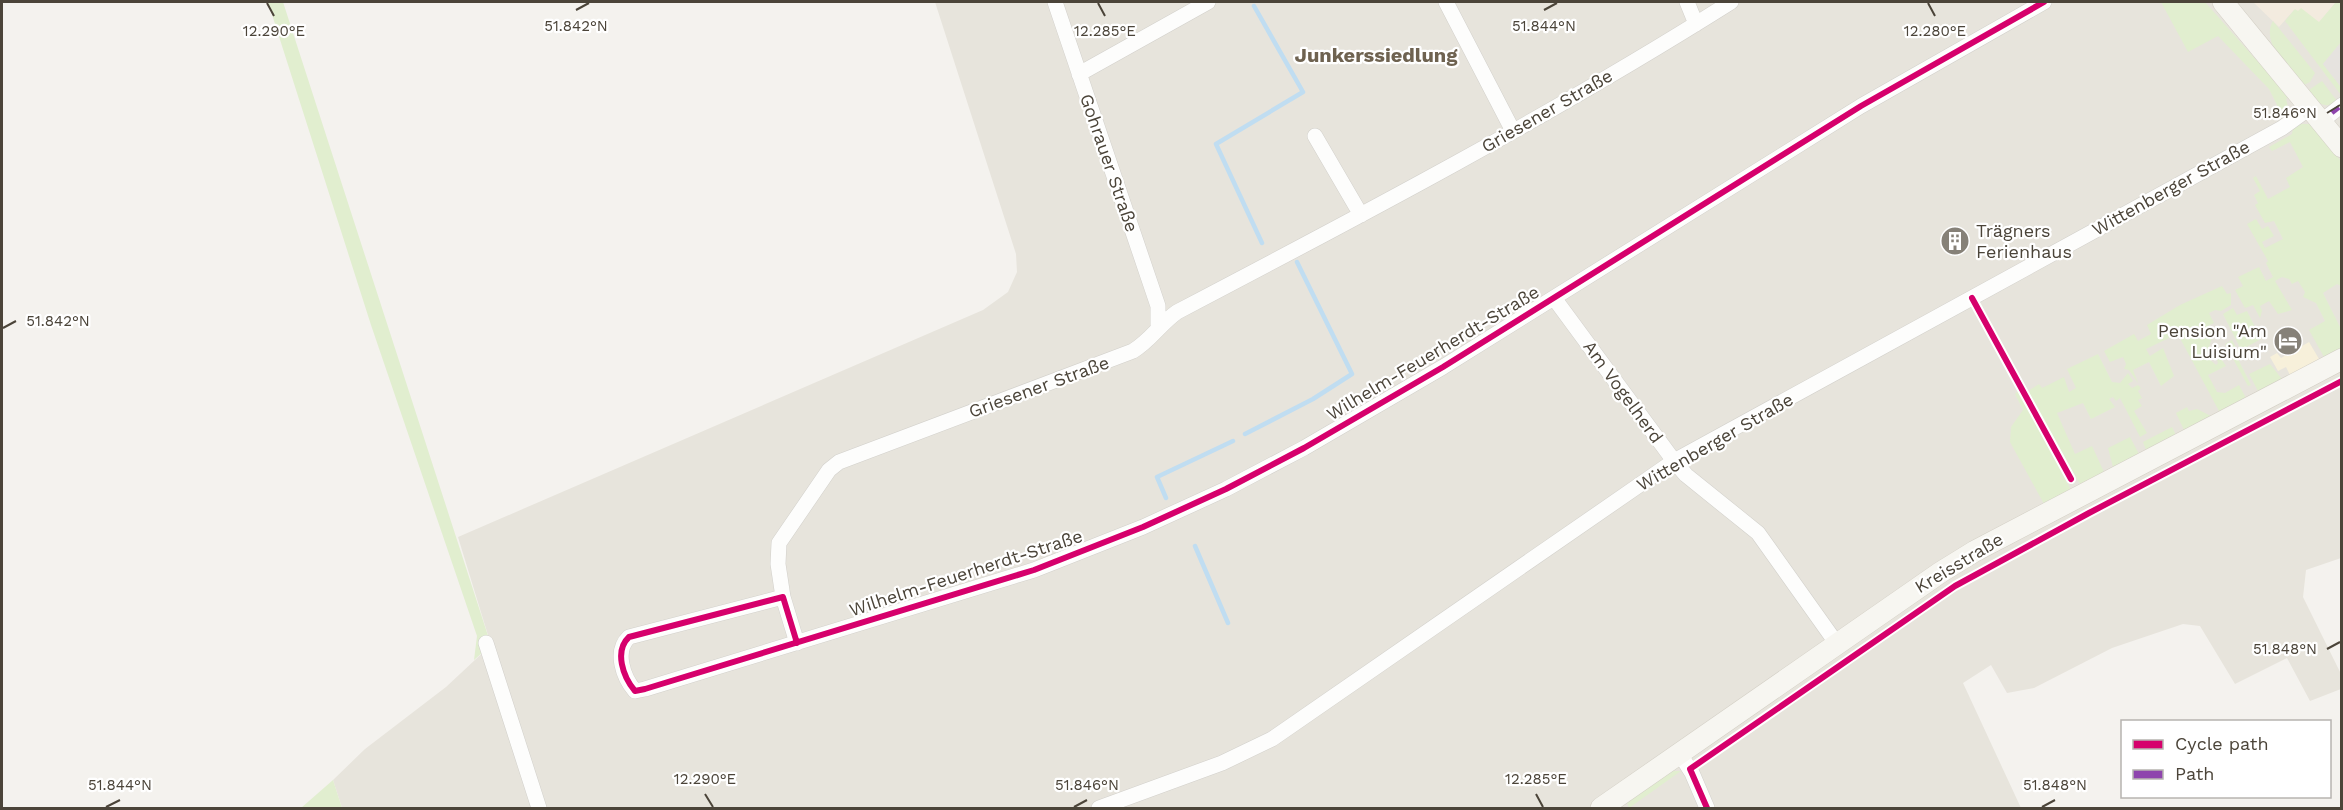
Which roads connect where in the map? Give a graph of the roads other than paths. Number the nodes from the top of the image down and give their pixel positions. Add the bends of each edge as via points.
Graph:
1 (1055, 2) edge
2 (1208, 2) edge
3 (1446, 2) edge
4 (1687, 2) edge
5 (1731, 2) edge
6 (2044, 2) edge
7 (2223, 2) edge
8 (1696, 24) junction
9 (1079, 74) junction
10 (2342, 105) edge
11 (2316, 114) junction
12 (1513, 131) junction
13 (1315, 136) dead end
14 (2342, 147) edge
15 (1361, 215) junction
16 (1554, 298) junction
17 (1158, 325) junction
18 (2342, 359) edge
19 (1674, 461) junction
20 (783, 597) junction
21 (486, 643) dead end
22 (797, 643) junction
23 (1837, 644) junction
24 (1680, 754) junction
25 (539, 808) edge
26 (1099, 808) edge
27 (1601, 808) edge
28 (1707, 808) edge

1 - 9 street, Gohrauer Straße
2 - 9 street
3 - 12 street
4 - 8 street
5 - 8 street, Griesener Straße
6 - 16 street, Wilhelm-Feuerherdt-Straße via 1867,102
7 - 11 main road
8 - 12 street, Griesener Straße
9 - 17 street, Gohrauer Straße via 1158,306
10 - 11 street, Wittenberger Straße
11 - 14 main road
11 - 19 street, Wittenberger Straße via 2282,128
12 - 15 street, Griesener Straße
13 - 15 street
15 - 17 street, Griesener Straße
16 - 19 street, Am Vogelherd
16 - 22 street, Wilhelm-Feuerherdt-Straße via 1348,423 1186,508 1024,574
17 - 20 street, Griesener Straße via 1150,340 1133,351 838,462 780,543 778,564
18 - 23 main road, Kreisstraße via 1975,551
19 - 23 street, Am Vogelherd via 1752,527
19 - 26 street, Wittenberger Straße via 1272,739 1222,764
20 - 22 street
20 - 22 street, Wilhelm-Feuerherdt-Straße via 629,637 620,652 628,682 635,691 645,689
21 - 25 street
23 - 24 main road, Kreisstraße
24 - 27 main road, Kreisstraße
24 - 28 street

